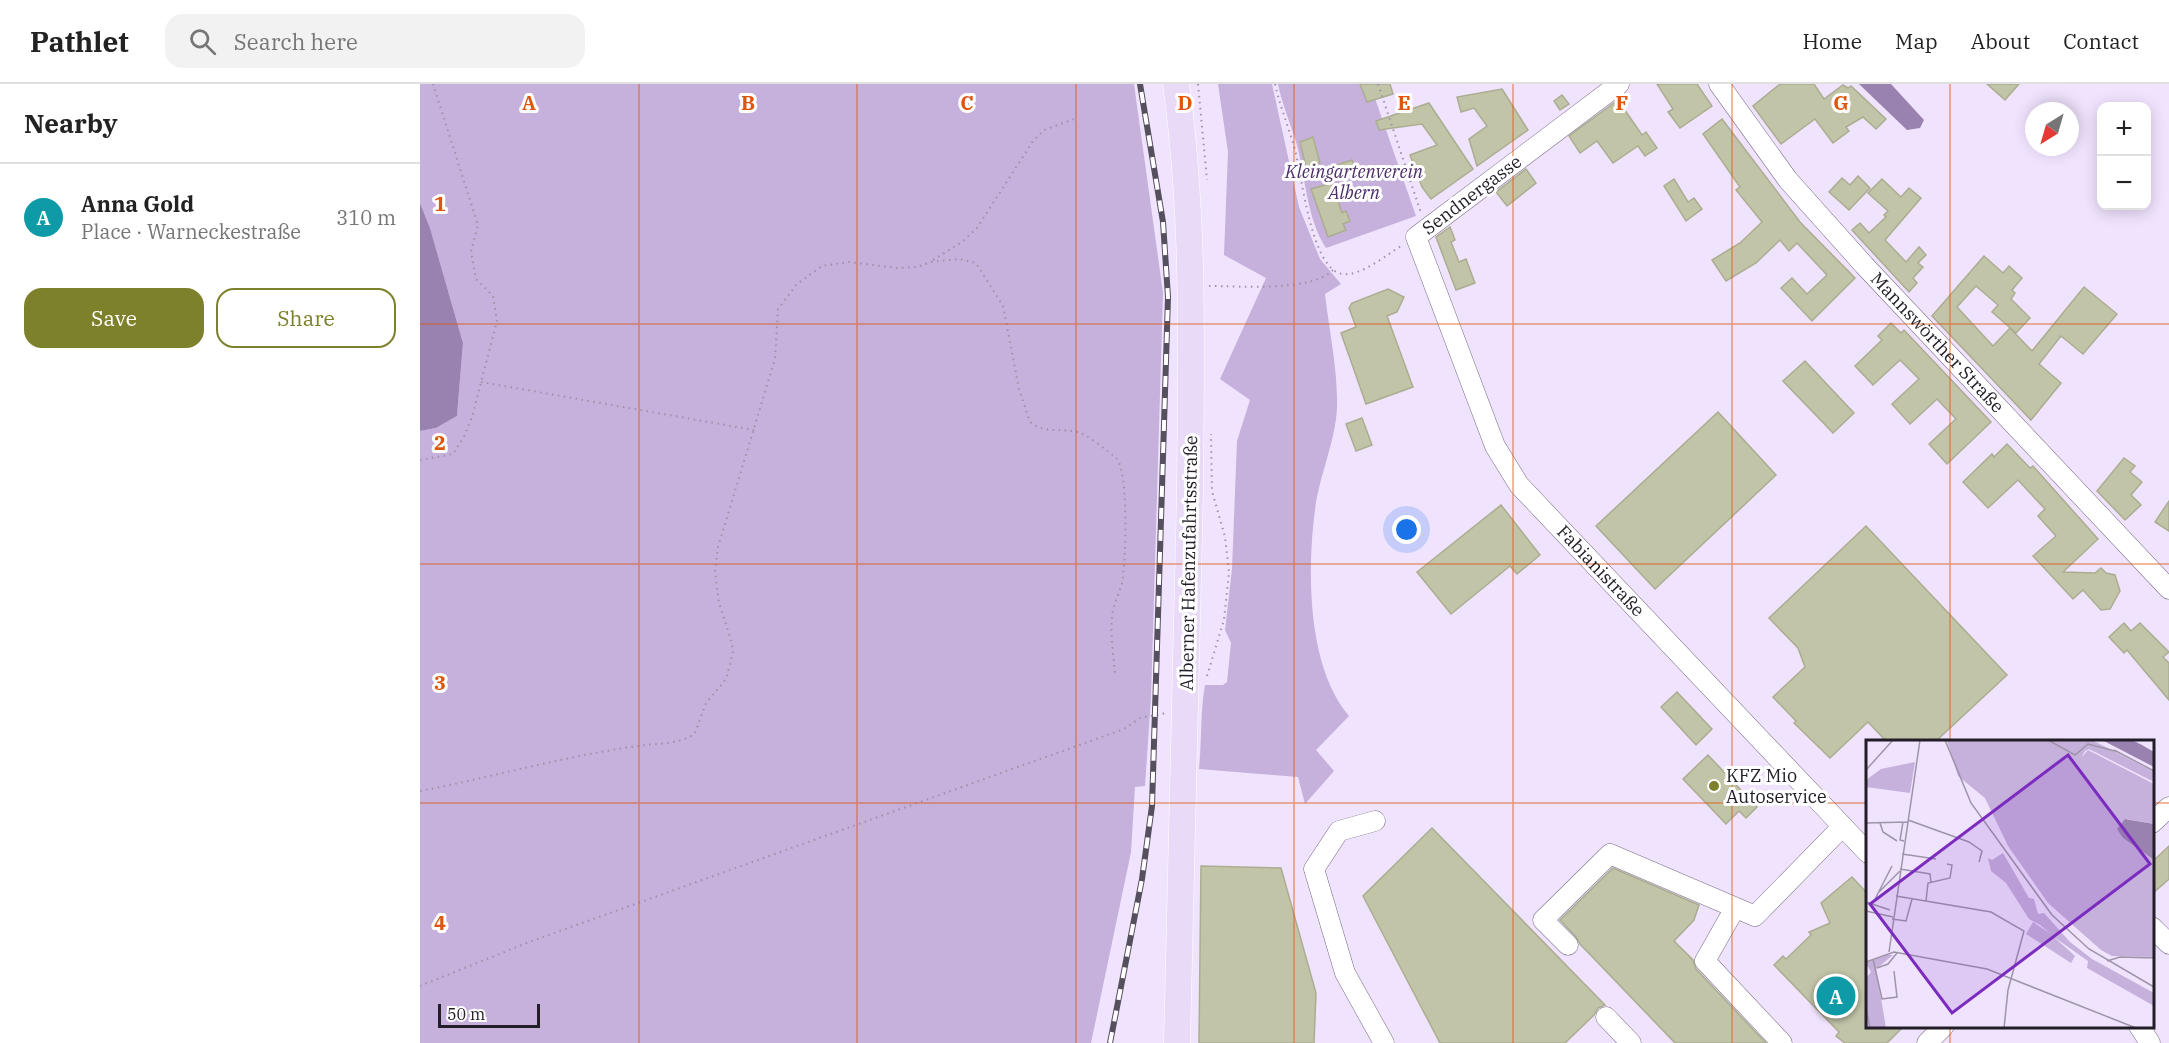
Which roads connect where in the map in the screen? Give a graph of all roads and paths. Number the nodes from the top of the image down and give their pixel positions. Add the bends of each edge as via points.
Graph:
1 (433, 84) edge
2 (1176, 84) edge
3 (1275, 84) edge
4 (1378, 84) edge
5 (1619, 84) edge
6 (1719, 84) edge
7 (1077, 118) dead end
8 (1426, 209) dead end
9 (1416, 237) junction
10 (931, 262) junction
11 (1333, 270) junction
12 (1209, 286) dead end
13 (481, 382) junction
14 (754, 430) junction
15 (420, 460) edge
16 (2169, 589) edge
17 (1115, 677) dead end
18 (1187, 703) junction
19 (420, 791) edge
20 (2169, 807) edge
21 (1375, 821) dead end
22 (2154, 821) edge
23 (1842, 827) junction
24 (1866, 851) edge
25 (1735, 908) junction
26 (2154, 929) edge
27 (2169, 944) edge
28 (1568, 945) dead end
29 (420, 986) edge
30 (1606, 1017) dead end
31 (1942, 1028) edge
32 (1177, 1043) edge
33 (1384, 1043) edge
34 (1631, 1043) edge
35 (1782, 1043) edge
36 (1927, 1043) edge

1 - 13 path via 478,225 471,252 476,279 493,296 497,321
2 - 18 main road, Alberner Hafenzufahrtsstraße via 1187,180 1192,282
3 - 11 path via 1296,152 1313,234
4 - 8 path via 1420,210
5 - 9 street, Sendnergasse
6 - 16 street, Mannswörther Straße via 1788,180 1841,240
7 - 10 path via 1044,130 976,228
9 - 11 path, Sendnergasse via 1357,272 1343,274
9 - 23 street, Fabianistraße via 1496,446 1519,485
10 - 14 path via 897,268 849,262 822,266 797,284 778,309 775,358
10 - 17 path via 969,260 984,272 1003,306 1019,389 1030,422 1044,430 1080,432 1122,465 1126,510 1122,583 1113,602
11 - 12 path via 1325,279 1278,286
13 - 14 path
13 - 15 path via 465,437 453,454
14 - 19 path via 714,571 732,643 732,659 726,679 706,703 695,733 679,741 610,748
18 - 29 path via 1169,713 1140,718 1124,729 529,942
18 - 32 main road, Alberner Hafenzufahrtsstraße
20 - 22 street
21 - 33 street via 1339,831 1314,869 1345,973
23 - 24 street, Fabianistraße
23 - 25 street via 1755,916
25 - 28 street via 1610,854 1542,920
25 - 35 street via 1705,961
26 - 27 street
30 - 34 street
31 - 36 street

